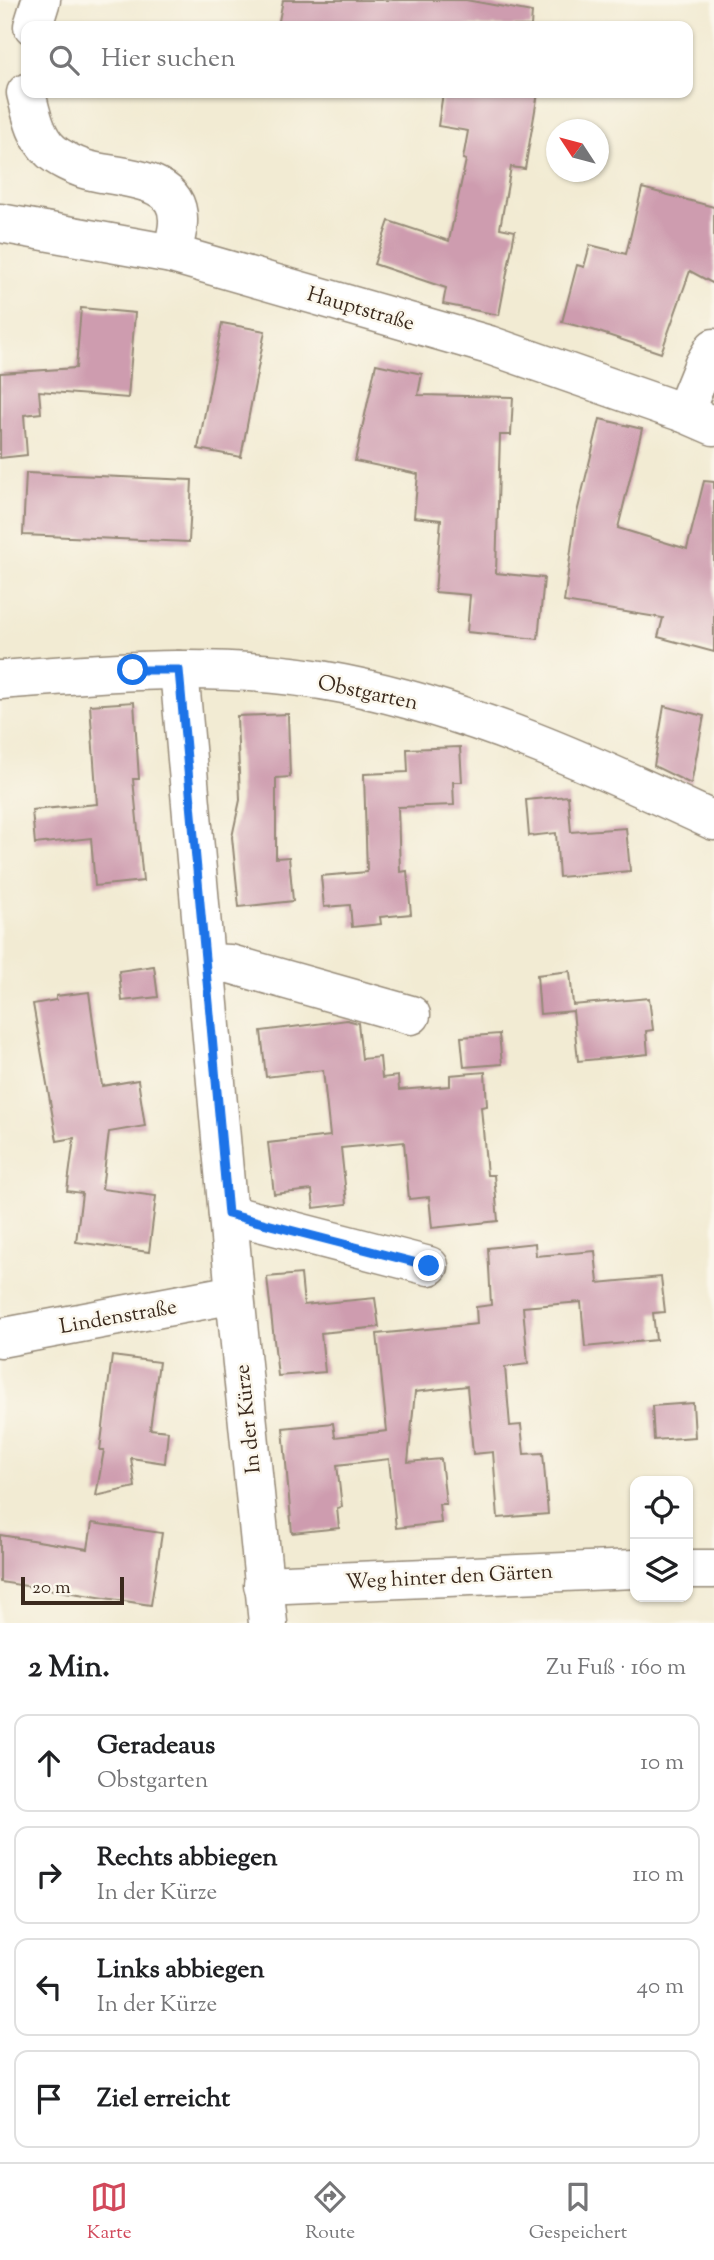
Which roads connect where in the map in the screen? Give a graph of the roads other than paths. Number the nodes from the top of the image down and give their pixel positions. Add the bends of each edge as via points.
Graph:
1 (41, 0) edge
2 (35, 21) edge
3 (27, 98) edge
4 (0, 223) edge
5 (172, 254) junction
6 (714, 348) edge
7 (699, 420) edge
8 (179, 670) junction
9 (0, 680) edge
10 (714, 821) edge
11 (206, 963) junction
12 (411, 1016) dead end
13 (228, 1214) junction
14 (429, 1266) dead end
15 (235, 1294) junction
16 (0, 1338) edge
17 (630, 1569) edge
18 (693, 1569) edge
19 (714, 1569) edge
20 (263, 1585) junction
21 (268, 1623) edge

1 - 2 street
3 - 5 street via 33,122 51,151 83,169 150,183 168,195 177,208 178,222
4 - 5 street, Hauptstraße
5 - 7 street, Hauptstraße via 489,345
6 - 7 street via 703,366
8 - 9 street, Obstgarten
8 - 10 street, Obstgarten via 342,683 442,708 544,745
8 - 11 street, In der Kürze
11 - 12 street via 230,964
11 - 13 street, In der Kürze
13 - 14 street
13 - 15 street, In der Kürze
15 - 16 street, Lindenstraße
15 - 20 street, In der Kürze
17 - 20 street, Weg hinter den Gärten
18 - 19 street
20 - 21 street, In der Kürze

